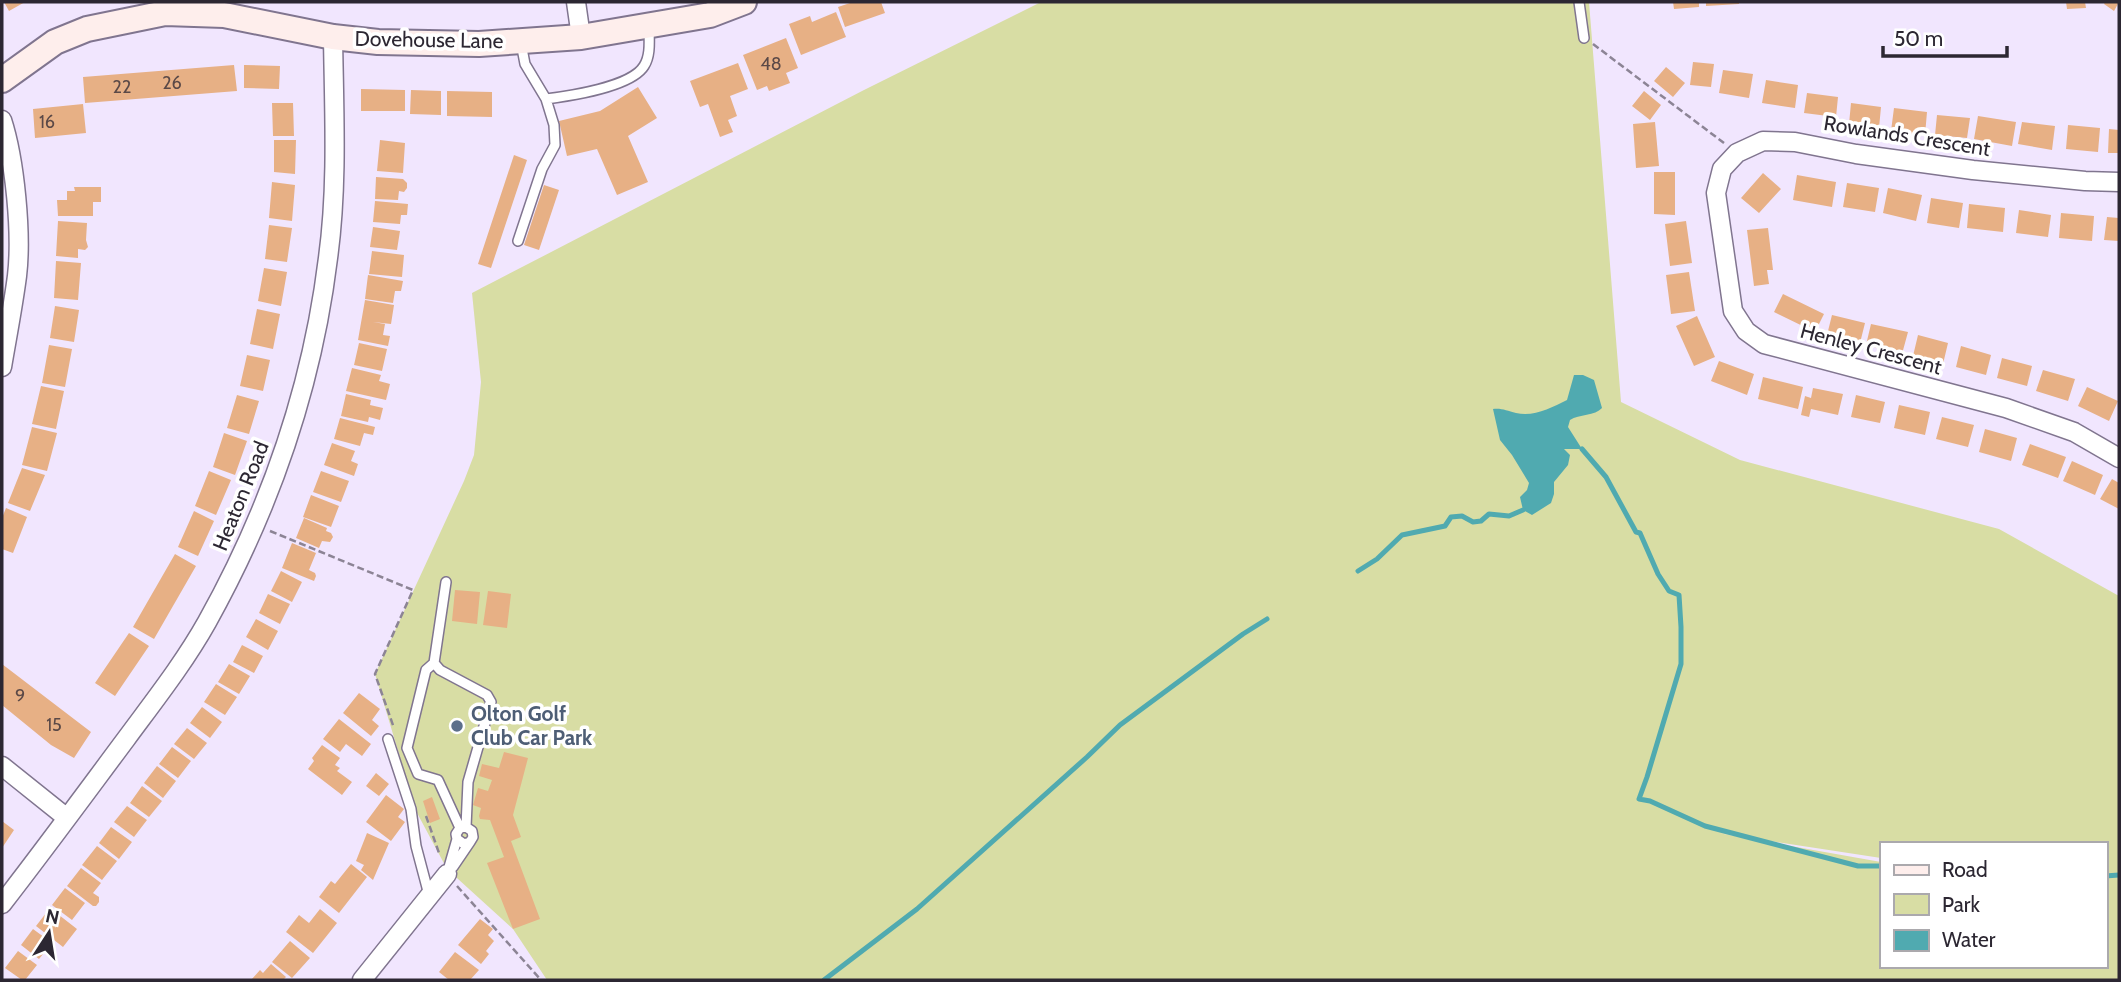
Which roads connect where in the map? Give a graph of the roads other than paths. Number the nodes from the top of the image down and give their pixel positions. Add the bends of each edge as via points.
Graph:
1 (576, 2) edge
2 (744, 2) edge
3 (1579, 2) edge
4 (649, 26) junction
5 (333, 37) junction
6 (581, 37) junction
7 (1584, 38) road end
8 (521, 41) junction
9 (2, 80) edge
10 (545, 99) junction
11 (2, 120) edge
12 (2119, 182) edge
13 (1716, 193) joint
14 (518, 241) dead end
15 (2, 367) edge
16 (2119, 458) edge
17 (446, 582) dead end
18 (434, 663) junction
19 (392, 738) road end
20 (2, 766) edge
21 (67, 818) junction
22 (463, 828) junction
23 (457, 839) junction
24 (470, 842) junction
25 (447, 874) junction
26 (430, 897) junction
27 (2, 904) edge
28 (362, 980) edge

1 - 6 street
2 - 4 street, Dovehouse Lane via 710,15
3 - 7 lane
4 - 6 street, Dovehouse Lane
4 - 10 lane via 650,48 636,74 597,91
5 - 8 street, Dovehouse Lane via 423,44
5 - 9 street, Dovehouse Lane via 224,15 165,13 87,29 55,42
5 - 21 street, Heaton Road via 333,192 327,271 311,362 280,467 257,525 206,625
6 - 8 street, Dovehouse Lane
8 - 10 lane via 525,64
10 - 14 lane via 555,145
11 - 15 street via 11,160 18,273
12 - 13 street, Rowlands Crescent via 1973,170 1795,142 1762,141 1737,153 1722,169
13 - 16 street, Henley Crescent via 1733,312 1746,331 1764,344 2006,408 2074,432
17 - 18 lane
18 - 22 lane via 426,670 407,748 418,774 438,780
18 - 22 lane via 491,702 468,782
19 - 26 lane
20 - 21 street
21 - 27 street, Heaton Road
22 - 23 lane
22 - 24 lane via 472,831
23 - 24 lane
23 - 25 lane
24 - 25 lane
25 - 26 street
26 - 28 street

